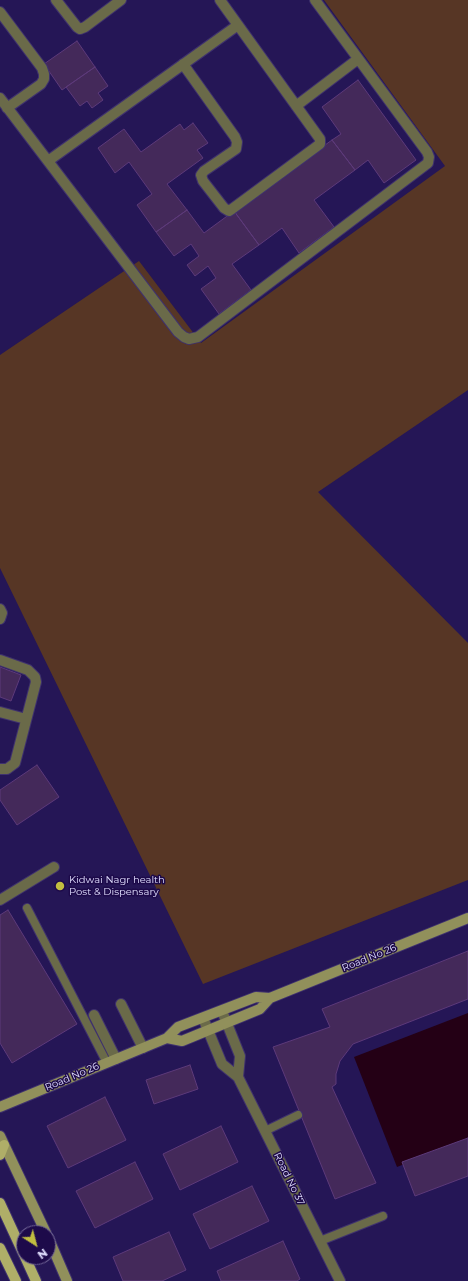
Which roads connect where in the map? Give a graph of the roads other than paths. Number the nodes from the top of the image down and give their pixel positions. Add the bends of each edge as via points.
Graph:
1 (56, 0) edge
2 (121, 0) edge
3 (220, 0) edge
4 (315, 0) edge
5 (0, 12) edge
6 (238, 25) junction
7 (358, 59) junction
8 (183, 64) junction
9 (0, 98) edge
10 (296, 106) junction
11 (7, 108) junction
12 (48, 161) junction
13 (0, 609) edge
14 (0, 619) edge
15 (0, 660) edge
16 (0, 712) edge
17 (26, 720) junction
18 (0, 769) edge
19 (54, 867) dead end
20 (0, 900) edge
21 (27, 908) dead end
22 (468, 918) edge
23 (270, 998) junction
24 (121, 1004) dead end
25 (222, 1011) junction
26 (94, 1015) dead end
27 (203, 1018) junction
28 (227, 1022) junction
29 (208, 1030) junction
30 (167, 1038) junction
31 (144, 1048) junction
32 (111, 1061) junction
33 (238, 1077) junction
34 (0, 1107) edge
35 (298, 1115) dead end
36 (266, 1131) junction
37 (2, 1140) edge
38 (0, 1155) edge
39 (0, 1203) edge
40 (382, 1216) dead end
41 (42, 1225) edge
42 (16, 1238) edge
43 (320, 1241) junction
44 (0, 1248) edge
45 (56, 1256) edge
46 (28, 1265) edge
47 (16, 1281) edge
48 (36, 1281) edge
49 (67, 1281) edge
50 (340, 1281) edge

1 - 2 street via 80,29
3 - 6 street
4 - 7 street
5 - 11 street via 44,74 41,84
6 - 8 street
6 - 10 street
7 - 10 street
7 - 12 street via 427,152 428,163 198,337 189,339 178,332
8 - 10 street via 237,142 236,149 201,175 228,211 320,144 320,139
8 - 12 street
9 - 11 street
11 - 12 street
13 - 14 street
15 - 17 street via 28,670 35,677 36,682
16 - 17 street
17 - 18 street via 15,763 7,769
19 - 20 street
21 - 32 lane
22 - 23 street, Road No 26
23 - 25 street, Road No 26 via 256,998
23 - 28 street, Road No 26 via 260,1009
24 - 31 street
25 - 27 street, Road No 26
25 - 28 street
26 - 32 street
27 - 29 street, Road No 37
27 - 30 street, Road No 26 via 178,1027
28 - 29 street, Road No 26
28 - 33 street via 240,1056
29 - 30 street, Road No 26 via 182,1041
29 - 33 street, Road No 37 via 222,1064
30 - 31 street, Road No 26
31 - 32 street, Road No 26
32 - 34 street, Road No 26
33 - 36 street, Road No 37
35 - 36 lane
36 - 43 street, Road No 37
37 - 38 main road
37 - 41 street
39 - 42 main road
40 - 43 lane
43 - 50 street, Road No 37
44 - 47 main road
45 - 49 street
46 - 48 main road

